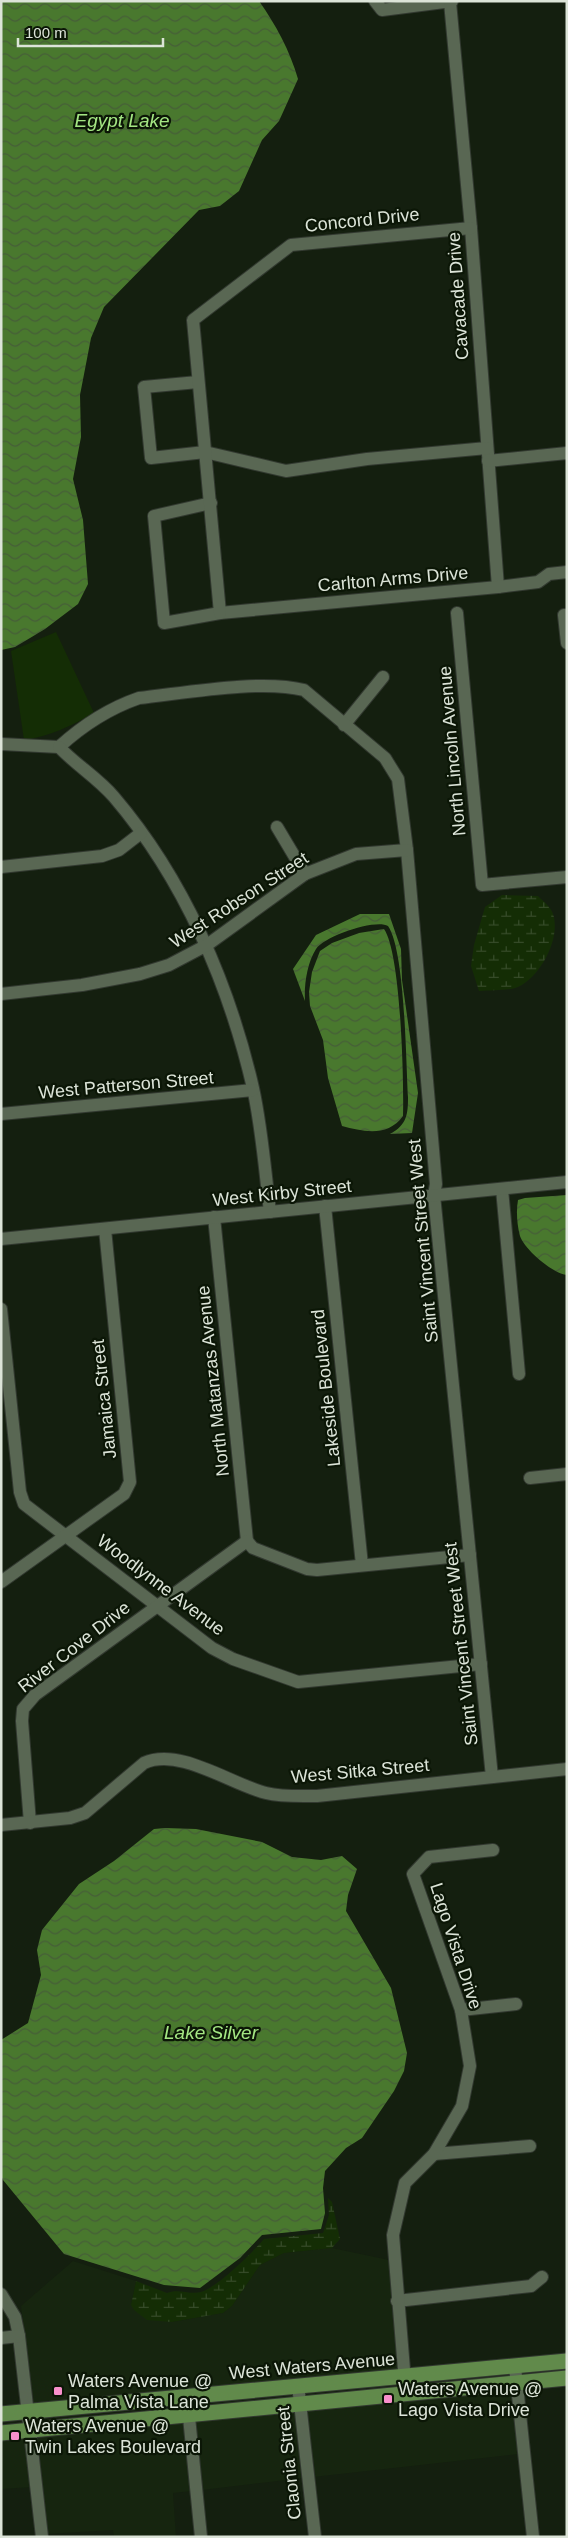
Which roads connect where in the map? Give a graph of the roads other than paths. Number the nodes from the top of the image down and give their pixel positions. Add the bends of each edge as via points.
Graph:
1 (375, 1) edge
2 (451, 1) edge
3 (471, 228) junction
4 (198, 382) junction
5 (487, 448) junction
6 (205, 452) junction
7 (567, 454) edge
8 (488, 461) junction
9 (211, 503) junction
10 (567, 572) edge
11 (498, 587) junction
12 (220, 612) junction
13 (457, 613) dead end
14 (564, 615) dead end
15 (567, 644) edge
16 (383, 677) dead end
17 (344, 725) junction
18 (1, 744) edge
19 (59, 747) junction
20 (276, 827) dead end
21 (141, 833) junction
22 (407, 850) junction
23 (1, 867) edge
24 (305, 874) junction
25 (567, 877) edge
26 (206, 945) junction
27 (1, 994) edge
28 (253, 1090) junction
29 (1, 1114) edge
30 (567, 1182) edge
31 (502, 1189) junction
32 (434, 1195) junction
33 (324, 1206) junction
34 (270, 1212) junction
35 (214, 1217) junction
36 (105, 1229) junction
37 (1, 1239) edge
38 (1, 1309) edge
39 (519, 1374) dead end
40 (567, 1474) edge
41 (530, 1478) dead end
42 (67, 1535) junction
43 (247, 1541) junction
44 (470, 1555) junction
45 (362, 1566) junction
46 (1, 1582) edge
47 (157, 1606) junction
48 (480, 1664) junction
49 (567, 1769) edge
50 (492, 1776) junction
51 (30, 1822) junction
52 (1, 1826) edge
53 (493, 1850) dead end
54 (516, 2004) dead end
55 (461, 2010) junction
56 (530, 2146) dead end
57 (434, 2154) junction
58 (542, 2277) dead end
59 (1, 2294) edge
60 (397, 2301) junction
61 (19, 2336) junction
62 (1, 2338) edge
63 (567, 2362) edge
64 (515, 2366) junction
65 (405, 2376) junction
66 (567, 2378) edge
67 (516, 2383) junction
68 (298, 2385) junction
69 (406, 2394) junction
70 (187, 2396) junction
71 (300, 2403) junction
72 (29, 2412) junction
73 (1, 2414) edge
74 (189, 2414) junction
75 (31, 2431) junction
76 (1, 2433) edge
77 (42, 2537) edge
78 (201, 2537) edge
79 (315, 2537) edge
80 (533, 2537) edge

1 - 2 street, Cavacade Drive via 382,10
2 - 3 street, Cavacade Drive
3 - 4 street, Concord Drive via 291,245 193,320
3 - 5 street, Cavacade Drive
4 - 6 street
4 - 6 street via 144,387 150,458
5 - 6 street via 286,471
5 - 8 street, Cavacade Drive
6 - 9 street
7 - 8 street
8 - 11 street, Cavacade Drive
9 - 12 street
9 - 12 street, Carlton Arms Drive via 154,516 164,624
10 - 11 street, Carlton Arms Drive via 549,574 538,582
11 - 12 street, Carlton Arms Drive
13 - 25 street, North Lincoln Avenue via 482,885
14 - 15 street
16 - 17 street
17 - 19 street, Saint Vincent Street West via 304,690 266,685 139,698 123,703 75,732
17 - 22 street, Saint Vincent Street West via 385,758 398,779
18 - 19 street
19 - 21 street via 114,797
20 - 24 street
21 - 23 street via 119,850 102,856
21 - 26 street via 174,884
22 - 24 street, West Robson Street via 356,854
22 - 32 street, Saint Vincent Street West via 436,1184
24 - 26 street, West Robson Street
26 - 27 street, West Robson Street via 169,965 140,974 82,985
26 - 28 street via 240,1038
28 - 29 street, West Patterson Street
28 - 34 street
30 - 31 street, West Kirby Street
31 - 32 street, West Kirby Street
31 - 39 street
32 - 33 street, West Kirby Street
32 - 44 street, Saint Vincent Street West
33 - 34 street, West Kirby Street
33 - 45 street, Lakeside Boulevard
34 - 35 street, West Kirby Street
35 - 36 street, West Kirby Street
35 - 43 street, North Matanzas Avenue
36 - 37 street, West Kirby Street
36 - 42 street, Jamaica Street via 130,1482 124,1494
38 - 42 street, Woodlynne Avenue via 20,1492 24,1504
40 - 41 street
42 - 46 street, Jamaica Street
42 - 47 street, Woodlynne Avenue
43 - 45 street via 254,1548 307,1569
43 - 47 street, River Cove Drive
44 - 45 street
44 - 48 street, Saint Vincent Street West
47 - 48 street, Woodlynne Avenue via 212,1648 298,1682
47 - 51 street, River Cove Drive via 35,1695 23,1708
48 - 50 street, Saint Vincent Street West
49 - 50 street, West Sitka Street
50 - 51 street, West Sitka Street via 292,1796 267,1793 185,1762 154,1758 84,1813 70,1818
51 - 52 street, West Sitka Street
53 - 55 street, Lago Vista Drive via 429,1857 413,1874
54 - 55 street
55 - 57 street, Lago Vista Drive via 470,2066 462,2106
56 - 57 street
57 - 60 street, Lago Vista Drive via 405,2183 393,2235
58 - 60 street via 531,2286
59 - 61 street via 15,2317
60 - 65 street, Lago Vista Drive
61 - 62 street
61 - 72 street
63 - 64 main road, West Waters Avenue
64 - 65 main road, West Waters Avenue
64 - 67 street
65 - 68 main road, West Waters Avenue
65 - 69 street, Lago Vista Drive
66 - 67 main road, West Waters Avenue
67 - 69 main road, West Waters Avenue
67 - 80 street
68 - 70 main road, West Waters Avenue
68 - 71 street, Claonia Street
69 - 71 main road, West Waters Avenue
70 - 72 main road, West Waters Avenue
70 - 74 street
71 - 74 main road, West Waters Avenue
71 - 79 street, Claonia Street
72 - 73 main road, West Waters Avenue
72 - 75 street
74 - 75 main road, West Waters Avenue
74 - 78 street
75 - 76 main road, West Waters Avenue
75 - 77 street

